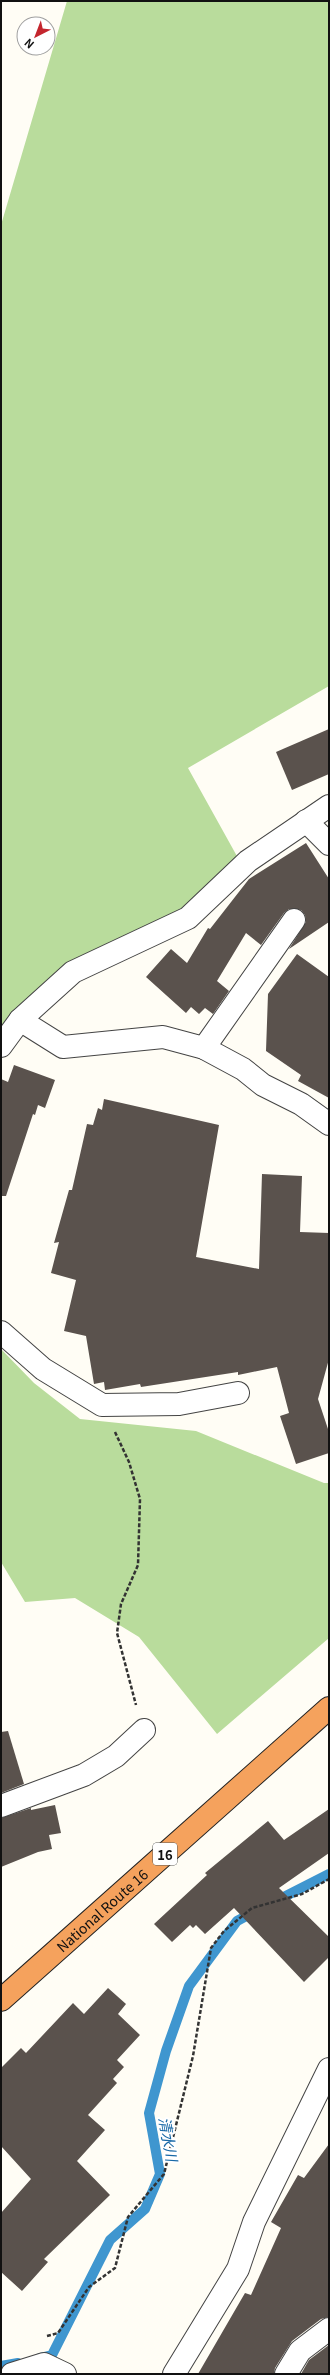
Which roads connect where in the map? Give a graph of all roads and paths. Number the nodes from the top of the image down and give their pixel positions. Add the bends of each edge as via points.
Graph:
1 (329, 806) edge
2 (306, 821) junction
3 (329, 844) edge
4 (294, 920) dead end
5 (20, 1020) junction
6 (1, 1046) edge
7 (204, 1048) junction
8 (329, 1124) edge
9 (1, 1332) edge
10 (238, 1392) dead end
11 (102, 1405) junction
12 (329, 1708) edge
13 (144, 1730) joint
14 (1, 1806) edge
15 (329, 1880) edge
16 (1, 2000) edge
17 (329, 2069) edge
18 (329, 2329) edge
19 (47, 2336) dead end
20 (56, 2372) edge
21 (12, 2374) edge
22 (174, 2374) edge
23 (286, 2374) edge

1 - 2 street
2 - 3 street
2 - 5 street via 248,861 188,918 73,972
4 - 7 street
5 - 6 street
5 - 7 street via 63,1048 163,1037
7 - 8 street via 243,1069 263,1085 301,1104
9 - 11 street via 43,1369
10 - 11 street via 180,1404
11 - 13 path via 129,1462 140,1499 138,1565 120,1604 117,1633
12 - 16 highway, National Route 16 / 16
13 - 14 street via 116,1756 84,1775
15 - 19 path via 302,1894 252,1908 224,1931 210,1948 193,2056 164,2174 128,2217 115,2268 89,2288 58,2333
17 - 22 street via 254,2222 238,2269
18 - 23 street via 300,2351
20 - 21 street via 44,2364

